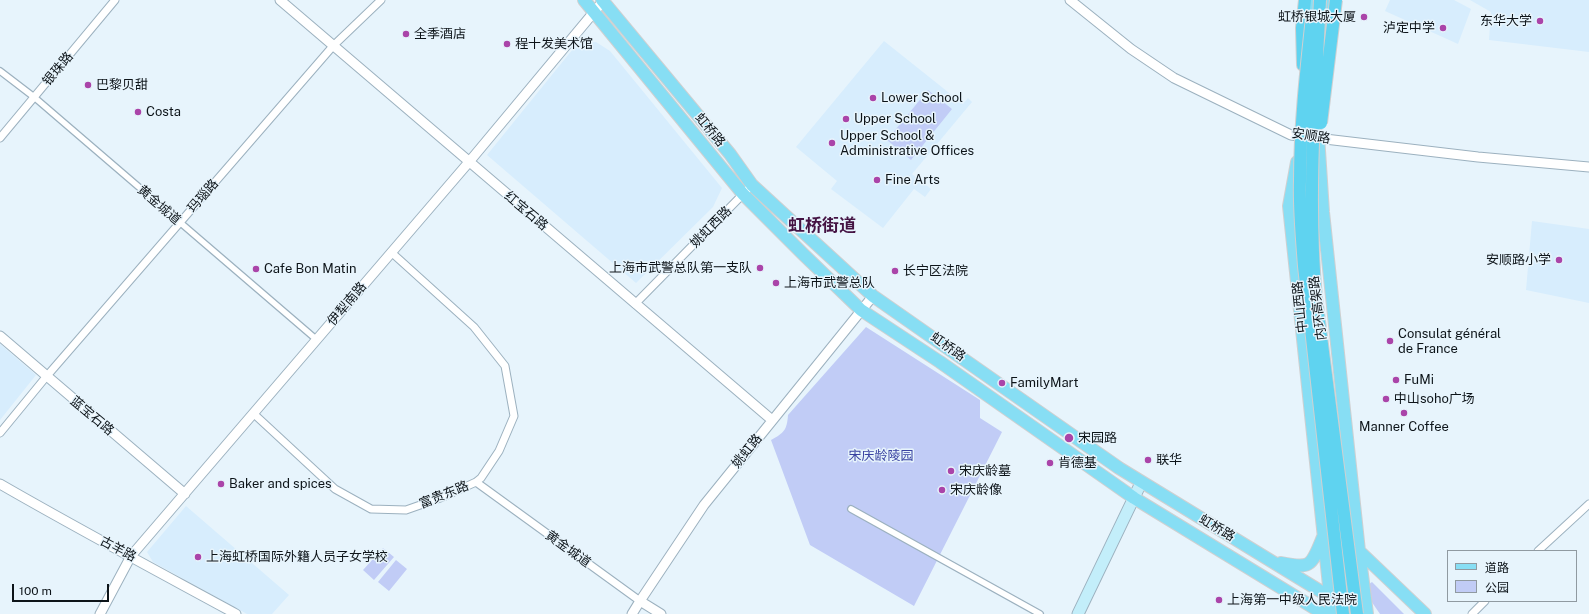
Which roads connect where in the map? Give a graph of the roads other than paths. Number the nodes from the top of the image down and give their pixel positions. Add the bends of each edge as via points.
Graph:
1 (115, 0) edge
2 (280, 0) edge
3 (381, 0) edge
4 (584, 0) edge
5 (603, 0) edge
6 (1070, 0) edge
7 (1305, 0) edge
8 (1314, 0) edge
9 (1320, 0) edge
10 (1329, 0) edge
11 (1336, 0) edge
12 (594, 11) junction
13 (333, 46) junction
14 (0, 71) edge
15 (34, 97) junction
16 (1303, 101) junction
17 (1301, 137) junction
18 (0, 138) edge
19 (1318, 138) junction
20 (469, 162) junction
21 (1589, 167) edge
22 (752, 185) junction
23 (743, 194) junction
24 (1311, 222) junction
25 (180, 223) junction
26 (392, 252) junction
27 (873, 296) junction
28 (635, 304) junction
29 (861, 310) junction
30 (0, 336) edge
31 (317, 340) junction
32 (46, 377) junction
33 (254, 414) junction
34 (772, 420) junction
35 (0, 433) edge
36 (476, 482) junction
37 (1141, 483) junction
38 (0, 484) edge
39 (185, 494) junction
40 (1134, 498) junction
41 (1589, 504) edge
42 (851, 509) dead end
43 (1324, 536) junction
44 (1539, 550) edge
45 (1359, 551) junction
46 (131, 556) junction
47 (1272, 561) junction
48 (1330, 597) junction
49 (640, 601) junction
50 (1484, 602) edge
51 (100, 614) edge
52 (236, 614) edge
53 (632, 614) edge
54 (661, 614) edge
55 (1040, 614) edge
56 (1078, 614) edge
57 (1324, 614) edge
58 (1332, 614) edge
59 (1343, 614) edge
60 (1357, 614) edge
61 (1362, 614) edge
62 (1367, 614) edge
63 (1425, 614) edge
64 (1472, 614) edge

1 - 15 street, 银珠路
2 - 13 street, 红宝石路
3 - 13 street, 玛瑙路
4 - 12 main road, 虹桥路
5 - 12 street, 伊犁南路
5 - 22 main road, 虹桥路 via 730,154
6 - 17 street, 安顺路 via 1131,49 1174,78 1269,125
7 - 16 highway, bridge via 1302,28
8 - 16 highway, 内环高架路, bridge
8 - 17 main road, 中山西路 via 1309,29
9 - 24 highway, 内环高架路, bridge
10 - 19 main road
11 - 24 highway, bridge
12 - 20 street, 伊犁南路
12 - 23 main road, 虹桥路
13 - 20 street, 红宝石路
13 - 25 street, 玛瑙路
14 - 15 street, 黄金城道
15 - 18 street, 银珠路
15 - 25 street, 黄金城道
16 - 59 highway, 内环高架路, bridge via 1300,182 1304,266
17 - 19 street, 安顺路
17 - 43 main road, 中山西路 via 1290,206
19 - 21 street, 安顺路
19 - 45 main road via 1323,212
20 - 26 street, 伊犁南路
20 - 28 street, 红宝石路
22 - 23 street, 姚虹西路
22 - 27 main road, 虹桥路
23 - 28 street, 姚虹西路
23 - 29 main road, 虹桥路
24 - 60 highway, 内环高架路, bridge via 1316,298
25 - 31 street, 黄金城道
25 - 32 street, 玛瑙路
26 - 31 street, 伊犁南路
26 - 36 street, 富贵东路 via 474,326 505,366 514,416 499,451
27 - 29 street, 姚虹路
27 - 37 main road, 虹桥路
28 - 34 street, 红宝石路
29 - 34 street, 姚虹路
29 - 40 main road, 虹桥路
30 - 32 street, 蓝宝石路
31 - 33 street, 伊犁南路
32 - 35 street, 玛瑙路
32 - 39 street, 蓝宝石路
33 - 36 street, 富贵东路 via 335,489 371,509 406,510
33 - 39 street, 伊犁南路
34 - 49 street, 姚虹路 via 704,505
36 - 49 street, 黄金城道
37 - 40 main road
37 - 47 main road, 虹桥路
38 - 46 street, 古羊路 via 64,522
39 - 46 street, 伊犁南路
40 - 56 main road
40 - 57 main road, 虹桥路
41 - 44 street
42 - 55 street
43 - 47 main road via 1316,555 1308,565
43 - 48 main road, 中山西路
45 - 62 main road
45 - 63 main road
46 - 51 street, 伊犁南路
46 - 52 street, 古羊路
47 - 48 main road, 虹桥路
48 - 58 main road, 中山西路
48 - 61 main road, 虹桥路
49 - 53 street, 姚虹路
49 - 54 street, 黄金城道
50 - 64 street

